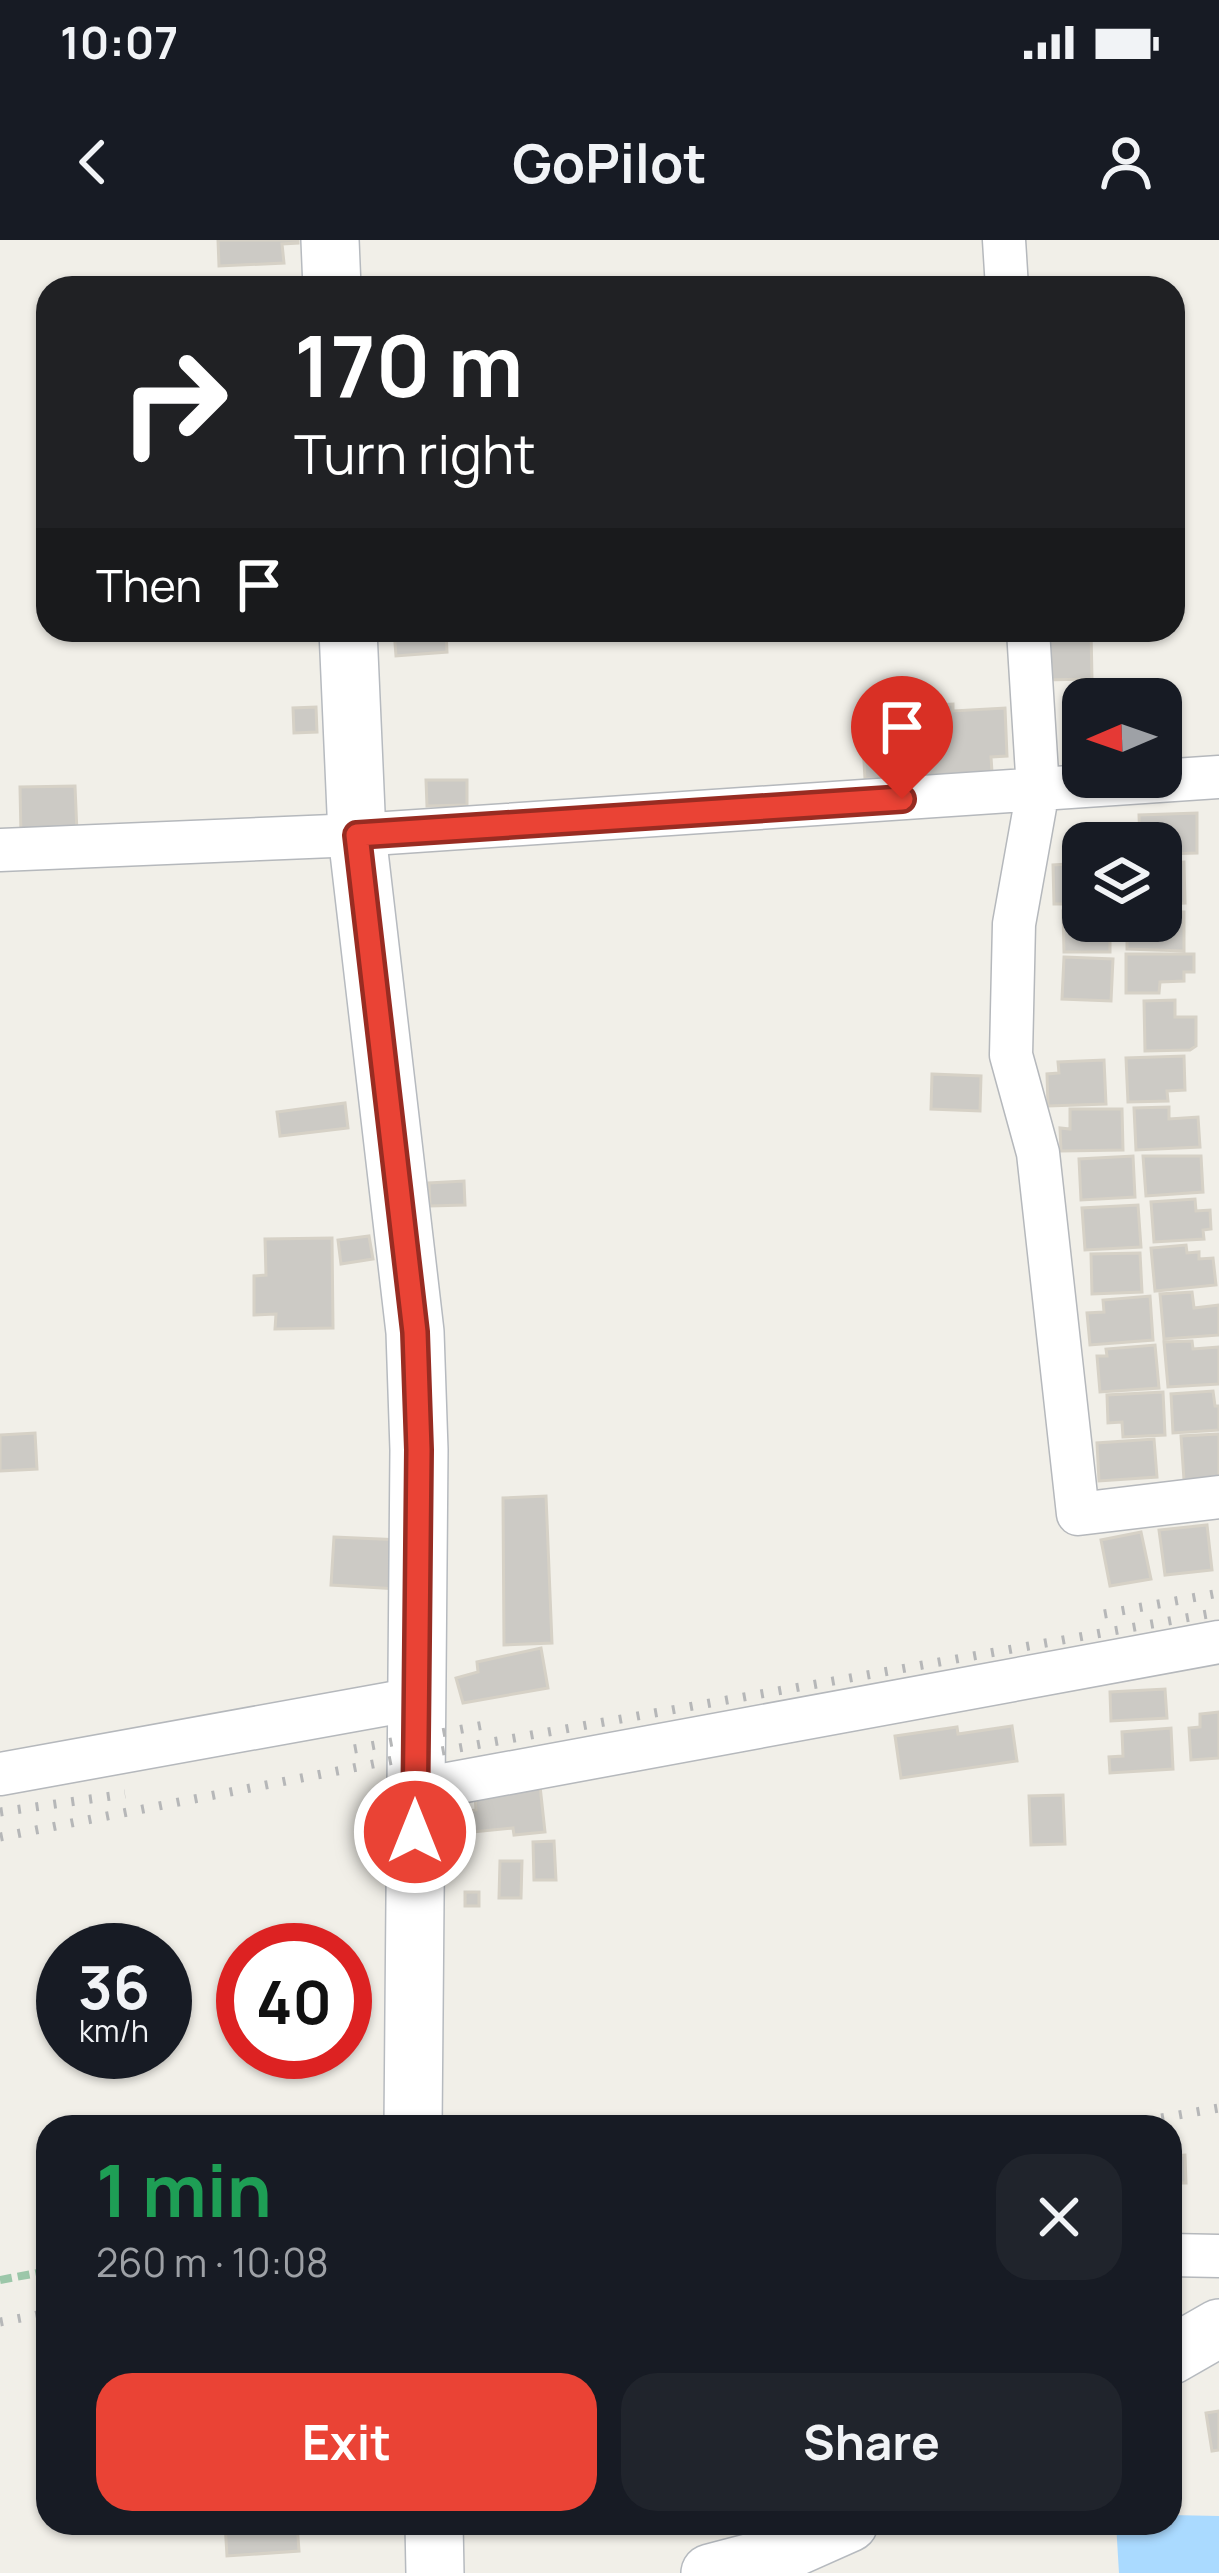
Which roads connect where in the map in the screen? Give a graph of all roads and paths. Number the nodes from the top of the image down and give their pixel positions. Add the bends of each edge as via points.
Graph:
1 (330, 240) edge
2 (1004, 240) edge
3 (332, 276) edge
4 (1006, 276) edge
5 (349, 642) edge
6 (1029, 642) edge
7 (1219, 777) edge
8 (1038, 790) junction
9 (357, 835) junction
10 (0, 850) edge
11 (1219, 1497) edge
12 (1219, 1642) edge
13 (415, 1699) junction
14 (0, 1774) edge
15 (416, 1790) junction
16 (413, 2115) edge
17 (1182, 2255) edge
18 (1219, 2256) edge
19 (36, 2273) edge
20 (0, 2280) edge
21 (1219, 2329) edge
22 (1182, 2349) edge
23 (434, 2535) edge
24 (822, 2535) edge
25 (435, 2573) edge
26 (710, 2573) edge

1 - 3 street
2 - 4 street
5 - 9 street
6 - 8 street
7 - 8 street
8 - 9 street
8 - 11 street via 1014,924 1011,1055 1038,1153 1078,1514
9 - 10 street
9 - 13 street via 415,1332
12 - 15 street
13 - 14 street
13 - 15 street
15 - 16 street
17 - 18 street
19 - 20 path
21 - 22 street
23 - 25 street
24 - 26 street

